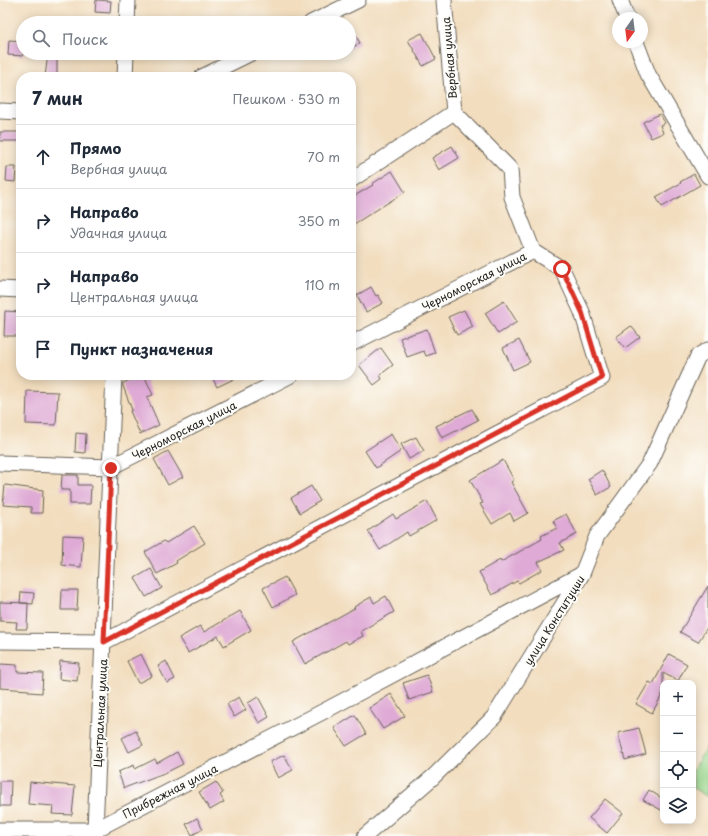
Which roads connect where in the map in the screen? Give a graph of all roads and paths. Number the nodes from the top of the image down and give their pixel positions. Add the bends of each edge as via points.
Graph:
1 (128, 0) edge
2 (358, 0) edge
3 (444, 0) edge
4 (620, 0) edge
5 (625, 12) edge
6 (127, 16) edge
7 (325, 16) edge
8 (638, 48) edge
9 (126, 60) edge
10 (236, 60) edge
11 (125, 72) edge
12 (212, 72) edge
13 (0, 112) edge
14 (16, 112) edge
15 (454, 112) junction
16 (708, 176) edge
17 (356, 177) edge
18 (533, 251) junction
19 (0, 290) edge
20 (16, 290) edge
21 (356, 341) edge
22 (708, 350) edge
23 (114, 380) edge
24 (281, 380) edge
25 (0, 463) edge
26 (111, 468) junction
27 (582, 574) junction
28 (0, 641) edge
29 (104, 642) junction
30 (0, 830) edge
31 (95, 833) edge
32 (365, 836) edge

1 - 6 street
2 - 7 street
3 - 15 street, Вербная улица
4 - 5 street
8 - 16 street via 648,74
9 - 11 street
10 - 12 street
13 - 14 street
15 - 17 street
15 - 18 street, Вербная улица via 510,169 512,197
18 - 21 street, Черноморская улица
18 - 29 street via 562,269 582,312 602,378
19 - 20 street
22 - 27 street, улица Конституции via 698,356 650,463 597,536
23 - 26 street, Центральная улица
24 - 26 street, Черноморская улица
25 - 26 street, Черноморская улица
26 - 29 street, Центральная улица
27 - 31 street, Прибрежная улица
27 - 32 street, улица Конституции via 494,717 433,777
28 - 29 street
29 - 31 street, Центральная улица
30 - 31 street, Прибрежная улица

